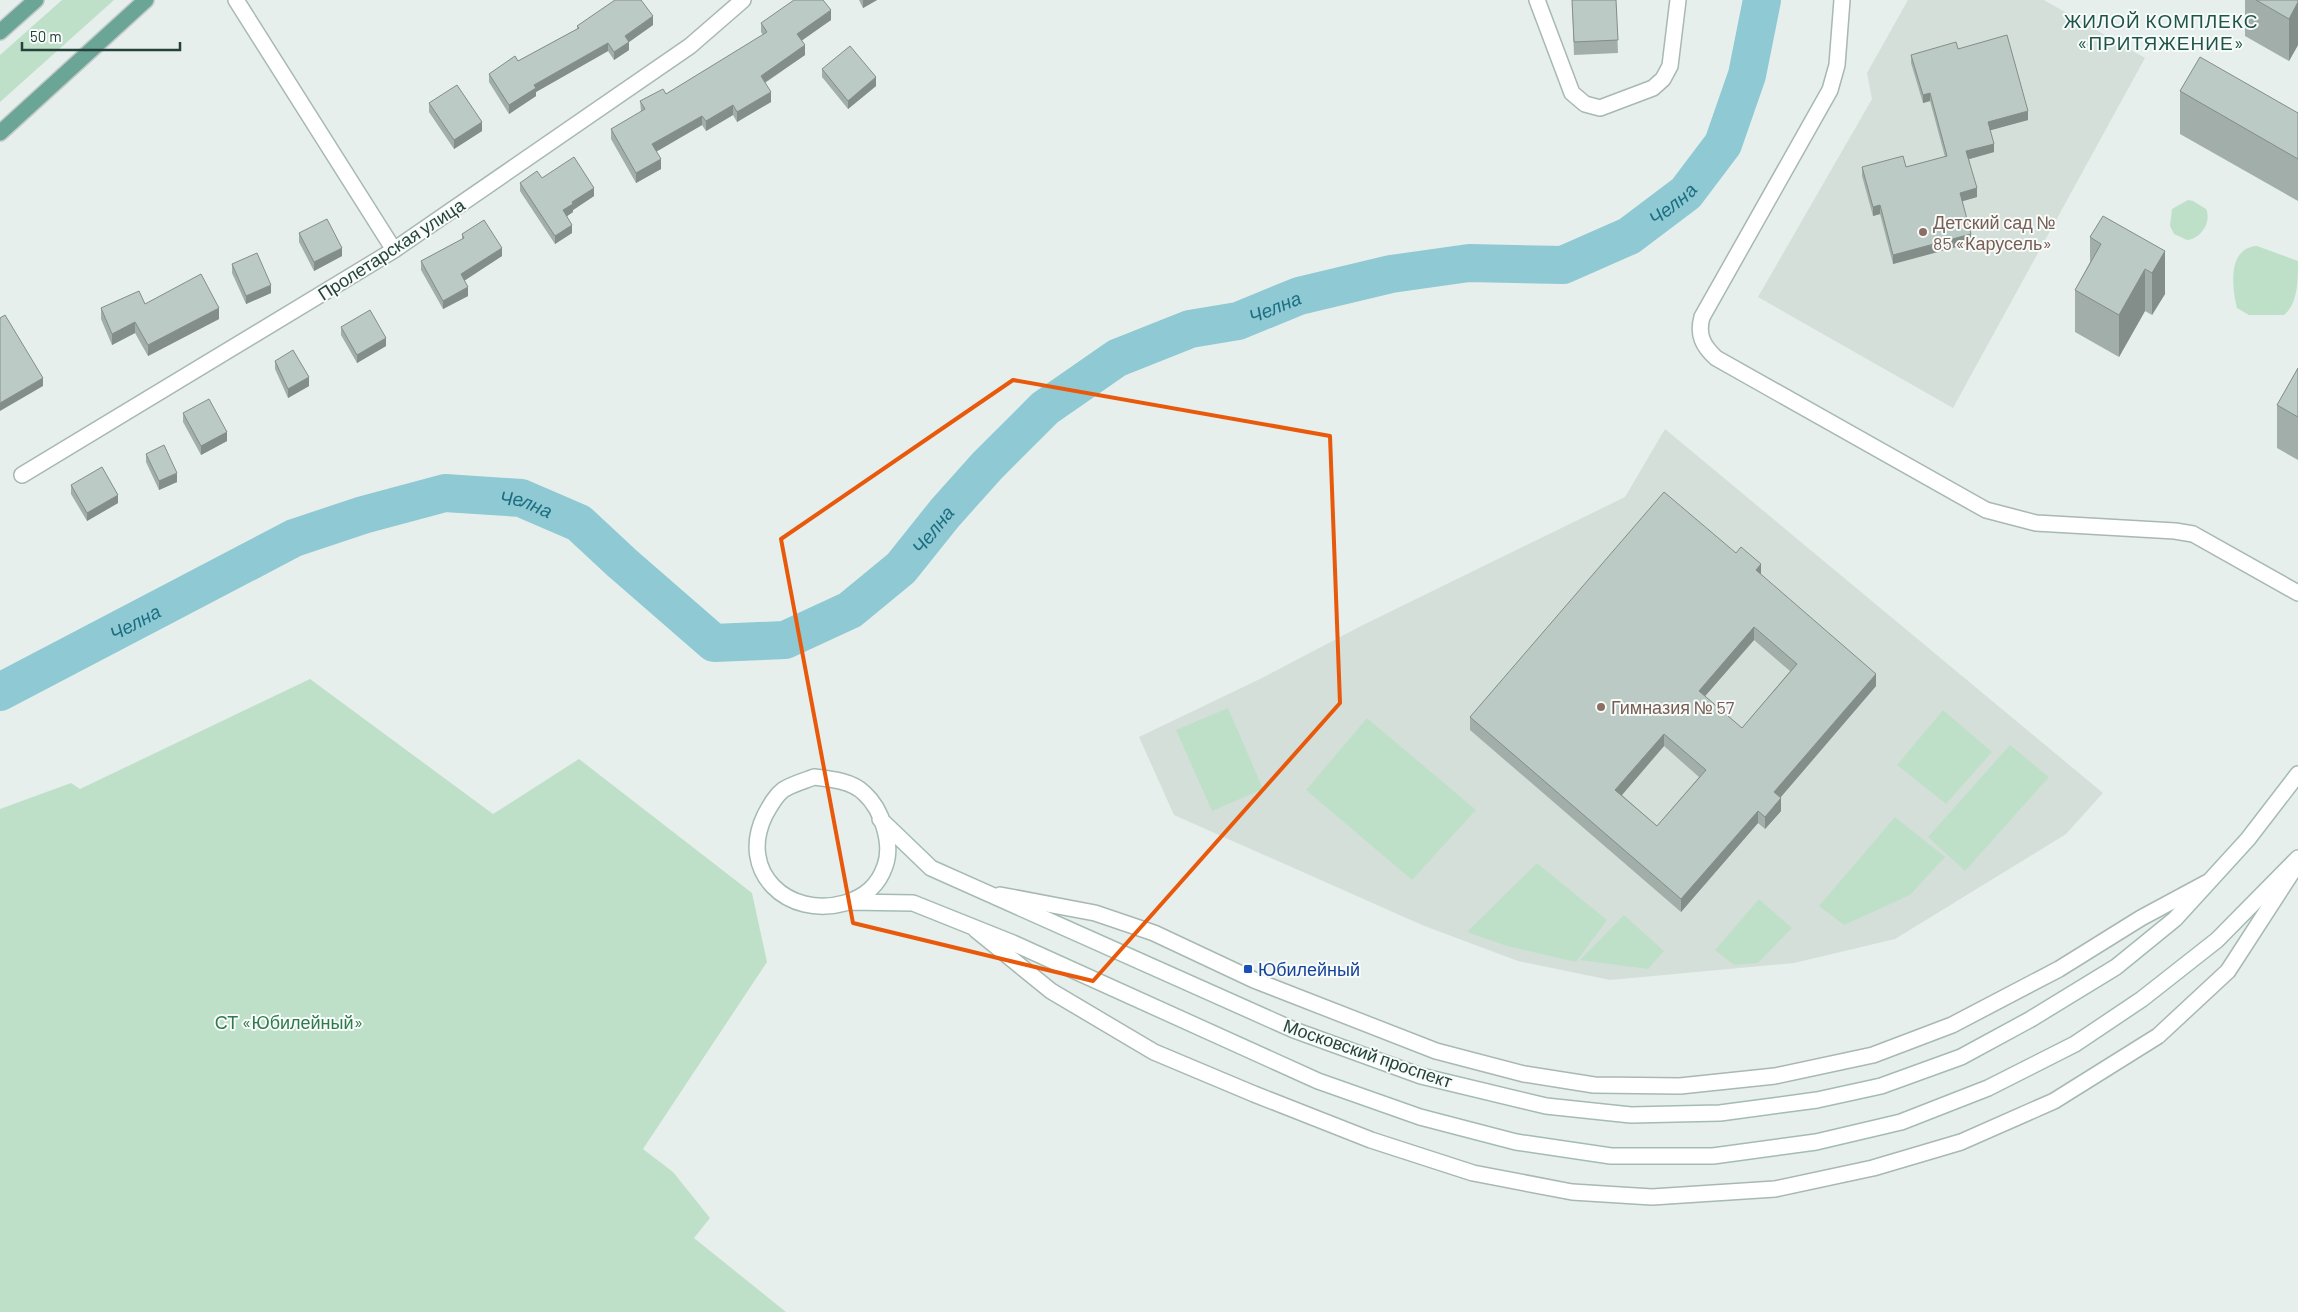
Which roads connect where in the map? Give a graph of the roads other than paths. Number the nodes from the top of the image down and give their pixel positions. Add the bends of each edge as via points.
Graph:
1 (36, 0) edge
2 (146, 0) edge
3 (236, 0) edge
4 (743, 0) edge
5 (1537, 0) edge
6 (1678, 0) edge
7 (1842, 0) edge
8 (0, 32) edge
9 (0, 133) edge
10 (394, 250) junction
11 (22, 474) dead end
12 (2298, 593) edge
13 (2298, 774) edge
14 (880, 819) junction
15 (2298, 858) edge
16 (2298, 862) edge
17 (2210, 881) junction
18 (988, 893) junction
19 (849, 902) junction
20 (970, 926) junction

1 - 8 main road
2 - 9 main road
3 - 10 street
4 - 10 street, Пролетарская улица via 690,46
5 - 6 street via 1572,93 1585,104 1600,108 1653,88 1663,79 1670,66
7 - 12 street via 1837,65 1830,90 1702,316 1699,327 1705,348 1716,358 1986,510 2036,523 2193,534
10 - 11 street, Пролетарская улица
13 - 17 street, Московский проспект via 2248,839
14 - 18 street, Московский проспект via 931,868
14 - 19 street, Московский проспект via 887,837 886,863 880,880 864,895
14 - 19 street, Московский проспект via 864,793 850,784 814,777 782,791 762,820 758,862 766,878 779,892 796,903 815,906
15 - 20 street, Московский проспект via 2217,940 2142,1000 2066,1048 1988,1088 1901,1122 1816,1142 1713,1156 1601,1154 1516,1142 1420,1116 1318,1081
16 - 20 street via 2228,971 2158,1036 2054,1102 1960,1142 1873,1168 1775,1189 1652,1198 1572,1192 1473,1173 1371,1140 1254,1094 1154,1052 1051,991
17 - 18 street via 2141,918 2059,969 1952,1025 1873,1055 1774,1076 1680,1086 1594,1085 1524,1074 1436,1051 1254,980 1154,933 1095,913
17 - 18 street, Московский проспект via 2175,919 2116,966 2031,1020 1960,1057 1881,1086 1817,1100 1720,1113 1631,1115 1546,1106 1421,1076 1294,1030
19 - 20 street, Московский проспект via 913,903

